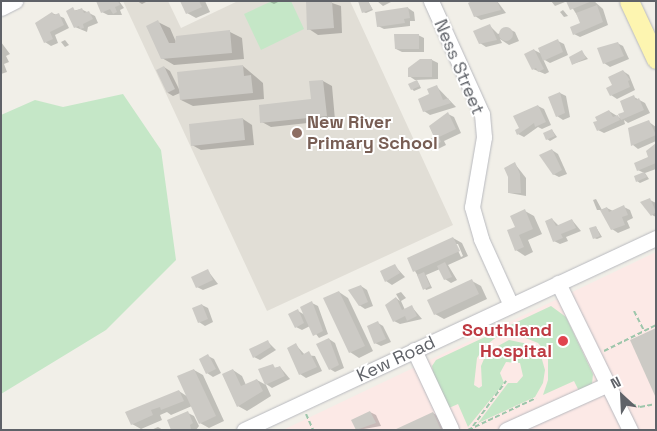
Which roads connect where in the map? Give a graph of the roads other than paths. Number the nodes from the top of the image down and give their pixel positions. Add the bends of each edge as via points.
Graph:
1 (431, 1) edge
2 (629, 1) edge
3 (650, 30) edge
4 (656, 59) edge
5 (656, 238) edge
6 (558, 283) junction
7 (511, 305) junction
8 (414, 350) junction
9 (606, 385) junction
10 (450, 428) dead end
11 (244, 430) edge
12 (506, 430) edge
13 (630, 430) edge

1 - 7 street, Ness Street via 482,114 484,137 472,207 481,239
2 - 3 main road
3 - 4 main road
5 - 6 street, Kew Road
6 - 7 street, Kew Road
6 - 9 street
7 - 8 street, Kew Road
8 - 10 street
8 - 11 street, Kew Road
9 - 12 street
9 - 13 street

